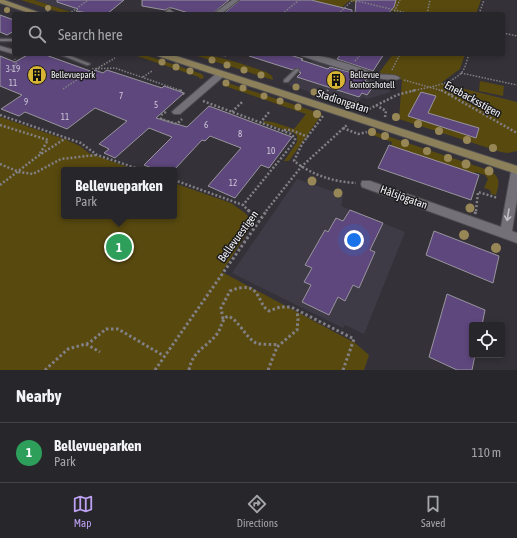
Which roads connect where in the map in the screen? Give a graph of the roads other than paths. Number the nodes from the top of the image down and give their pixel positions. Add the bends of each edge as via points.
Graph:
1 (236, 0) edge
2 (0, 1) edge
3 (33, 12) edge
4 (219, 12) edge
5 (0, 40) edge
6 (12, 40) edge
7 (0, 48) edge
8 (12, 54) edge
9 (66, 56) edge
10 (167, 56) edge
11 (311, 56) edge
12 (88, 64) dead end
13 (297, 70) dead end
14 (221, 74) junction
15 (392, 78) road end
16 (286, 81) dead end
17 (177, 112) dead end
18 (516, 170) edge
19 (366, 184) road end
20 (511, 236) edge

1 - 4 street
2 - 3 street
5 - 6 lane
7 - 8 street
9 - 12 lane
10 - 14 street, Stadiongatan
11 - 15 street
13 - 16 lane
14 - 17 street
14 - 18 street, Stadiongatan
18 -> 20 street, Hålsjögatan
19 - 20 street, Hålsjögatan

